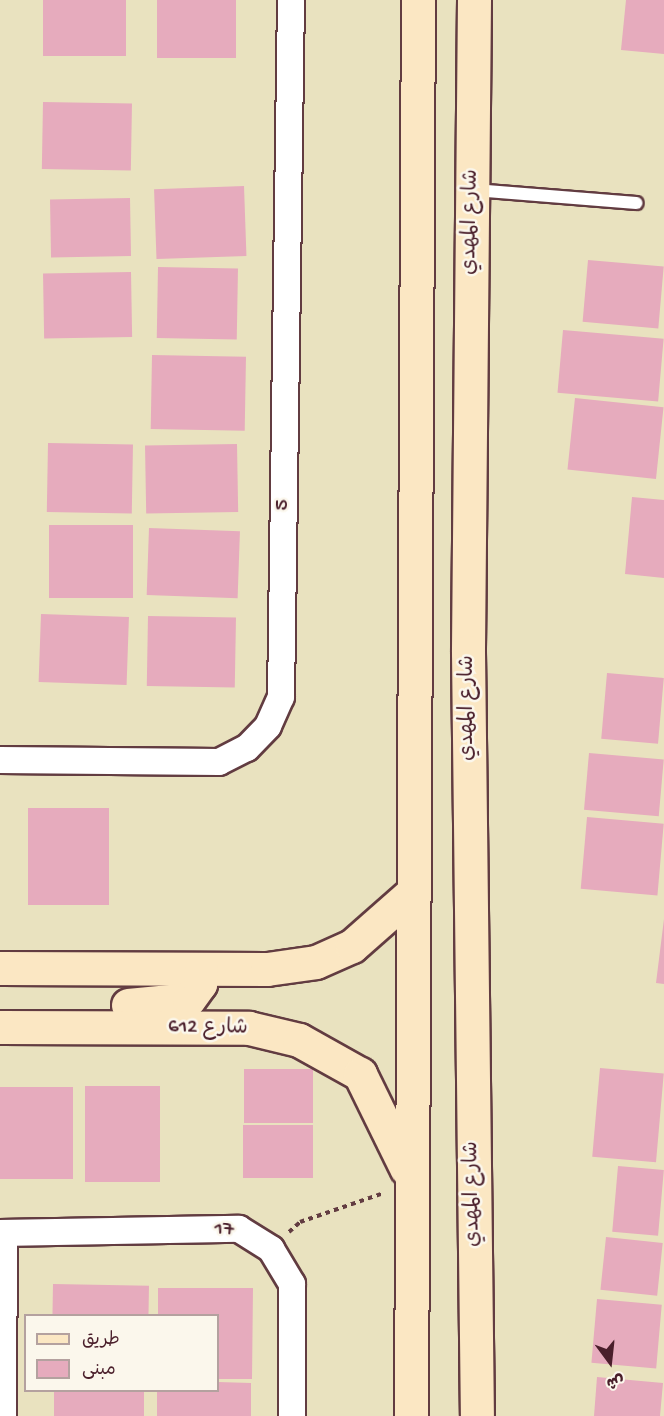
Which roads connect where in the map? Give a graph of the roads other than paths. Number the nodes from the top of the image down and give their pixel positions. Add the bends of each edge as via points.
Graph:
1 (291, 0) edge
2 (418, 0) edge
3 (474, 0) edge
4 (472, 190) junction
5 (636, 203) dead end
6 (0, 760) edge
7 (411, 894) junction
8 (0, 968) edge
9 (201, 969) junction
10 (0, 1007) edge
11 (0, 1027) edge
12 (411, 1181) junction
13 (2, 1233) edge
14 (3, 1416) edge
15 (292, 1416) edge
16 (411, 1416) edge
17 (477, 1416) edge

1 - 6 street, 5 via 281,697 268,726 247,748 219,762
2 - 7 main road
3 - 4 main road, شارع المهدي
4 - 5 lane
4 - 17 main road, شارع المهدي via 468,652
7 - 9 main road via 352,946 316,963
7 - 12 main road
8 - 9 main road
9 - 10 main road via 200,984 189,999 172,1005
11 - 12 main road, شارع 612 via 249,1028 300,1040 360,1074
12 - 16 main road
13 - 14 street
13 - 15 street, 17 via 239,1229 271,1249 292,1284

